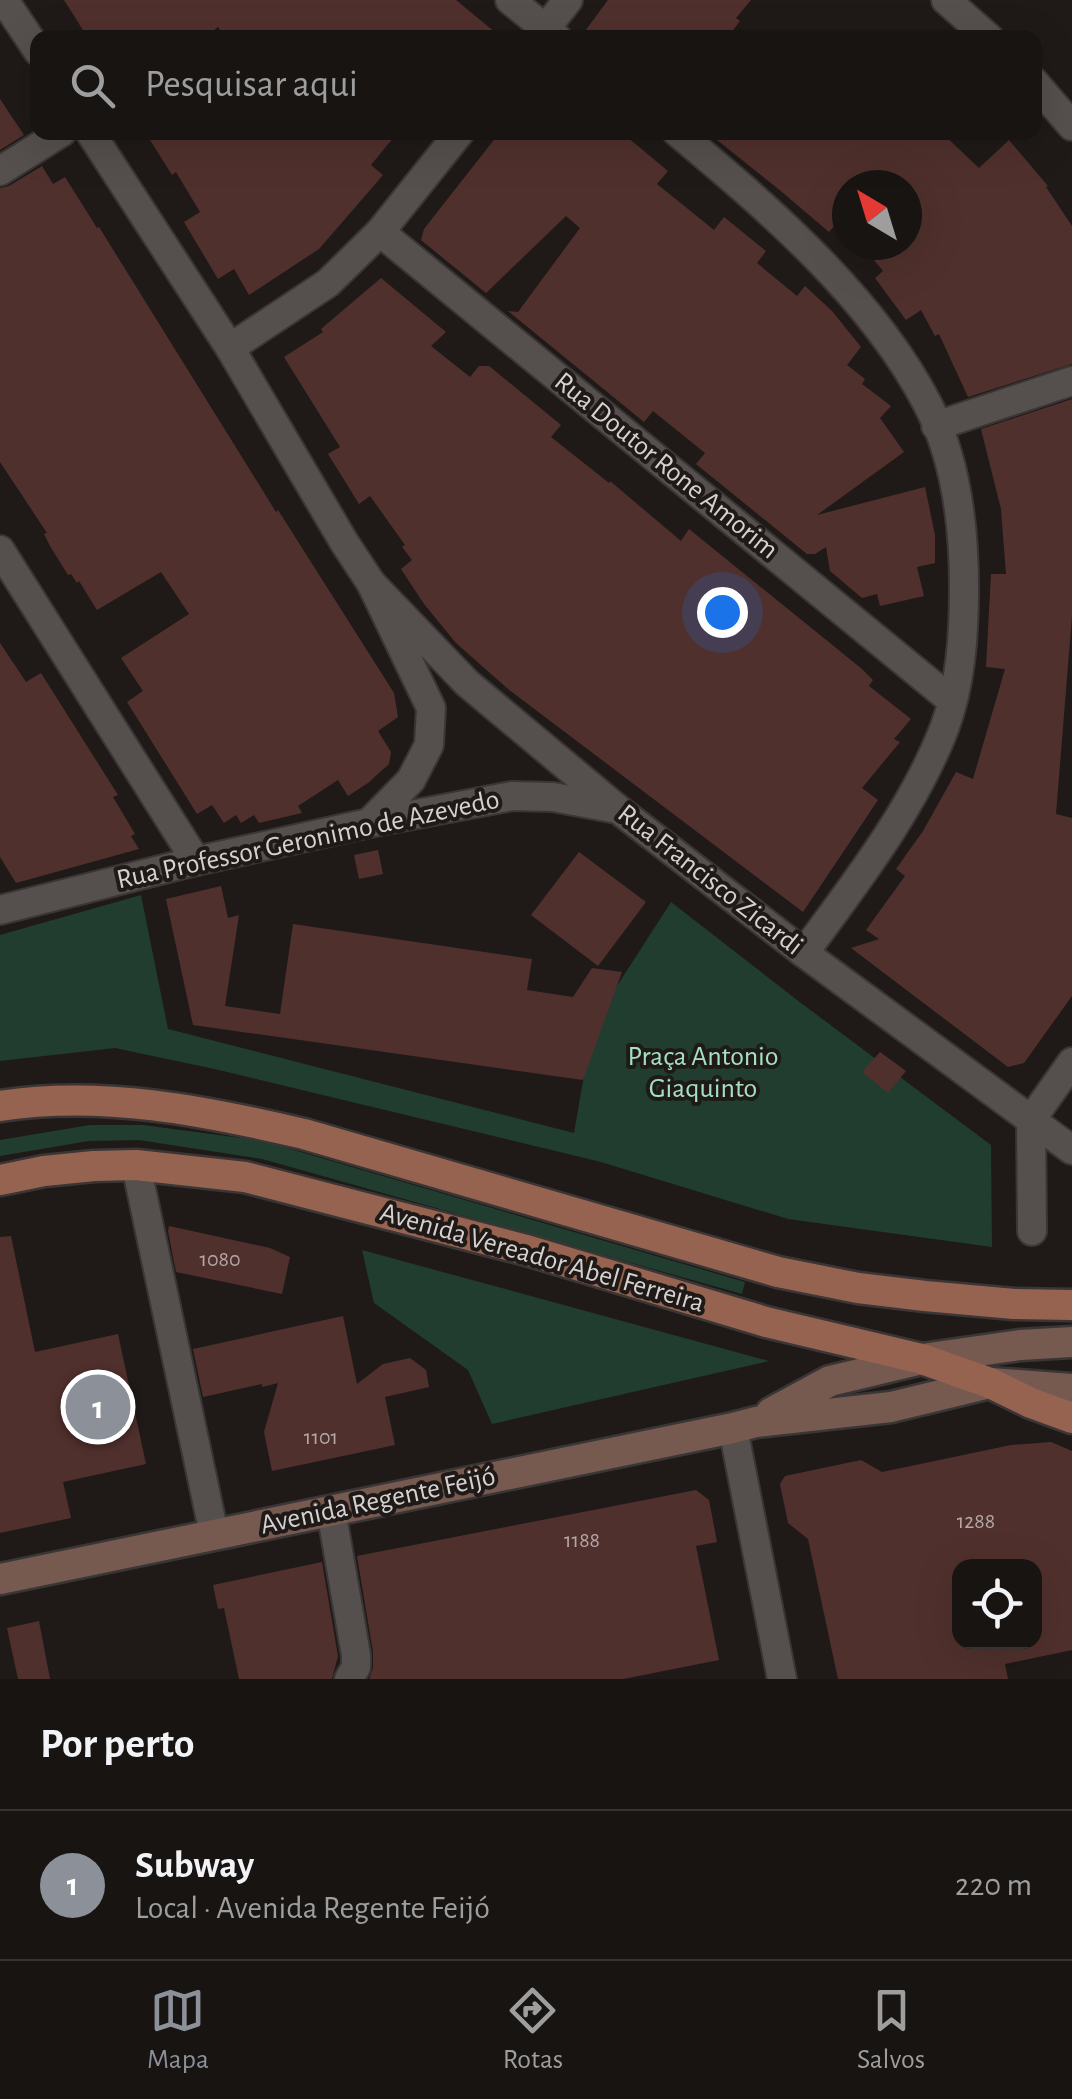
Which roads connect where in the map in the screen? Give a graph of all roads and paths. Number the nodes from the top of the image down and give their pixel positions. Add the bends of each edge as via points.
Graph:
1 (4, 0) edge
2 (510, 0) edge
3 (568, 0) edge
4 (946, 0) edge
5 (542, 30) edge
6 (549, 30) edge
7 (980, 30) edge
8 (30, 40) edge
9 (1042, 91) edge
10 (1072, 126) edge
11 (49, 140) edge
12 (95, 140) edge
13 (454, 140) edge
14 (686, 140) edge
15 (0, 171) edge
16 (380, 232) junction
17 (230, 348) junction
18 (1072, 381) edge
19 (936, 426) junction
20 (0, 550) edge
21 (371, 583) junction
22 (951, 700) junction
23 (619, 810) junction
24 (369, 823) junction
25 (196, 861) junction
26 (0, 910) edge
27 (804, 952) junction
28 (1072, 1062) edge
29 (0, 1106) edge
30 (1032, 1120) junction
31 (1072, 1150) edge
32 (136, 1165) junction
33 (0, 1180) edge
34 (1032, 1231) dead end
35 (1072, 1304) edge
36 (1072, 1342) edge
37 (922, 1360) junction
38 (990, 1383) junction
39 (1072, 1389) edge
40 (1072, 1418) edge
41 (745, 1425) junction
42 (332, 1510) junction
43 (214, 1534) junction
44 (0, 1579) edge
45 (349, 1679) edge
46 (782, 1679) edge

1 - 8 street
2 - 5 street
3 - 6 street
4 - 7 street
9 - 10 street
11 - 15 street
12 - 17 street, Rua Francisco Zicardi
13 - 16 street
14 - 19 street via 850,293 906,368
16 - 17 street via 328,284
16 - 22 street, Rua Doutor Rone Amorim
17 - 21 street, Rua Francisco Zicardi
18 - 19 street
19 - 22 street via 957,501 964,562 961,662
20 - 25 street
21 - 23 street, Rua Francisco Zicardi via 467,683
21 - 24 street, Rua Francisco Zicardi via 432,708 429,745 411,780
22 - 27 street via 918,785
23 - 24 street, Rua Professor Geronimo de Azevedo via 552,796 512,796
23 - 27 street, Rua Francisco Zicardi
24 - 25 street, Rua Professor Geronimo de Azevedo
25 - 26 street, Rua Professor Geronimo de Azevedo
27 - 30 street, Rua Francisco Zicardi
28 - 30 street
29 - 35 main road, Avenida Vereador Abel Ferreira via 115,1101 245,1120 778,1272 924,1296
30 - 31 street, Rua Francisco Zicardi
30 - 34 street
32 - 33 main road, Avenida Vereador Abel Ferreira
32 - 37 main road, Avenida Vereador Abel Ferreira via 245,1177
32 - 43 street
36 - 37 main road, Avenida Regente Feijó
37 - 38 main road, Avenida Vereador Abel Ferreira
37 - 41 main road, Avenida Regente Feijó via 830,1381
38 - 39 main road, Avenida Regente Feijó
38 - 40 main road, Avenida Vereador Abel Ferreira
38 - 41 main road, Avenida Regente Feijó via 891,1407
41 - 42 main road, Avenida Regente Feijó
41 - 46 street
42 - 43 main road, Avenida Regente Feijó
42 - 45 street via 356,1656
43 - 44 main road, Avenida Regente Feijó

